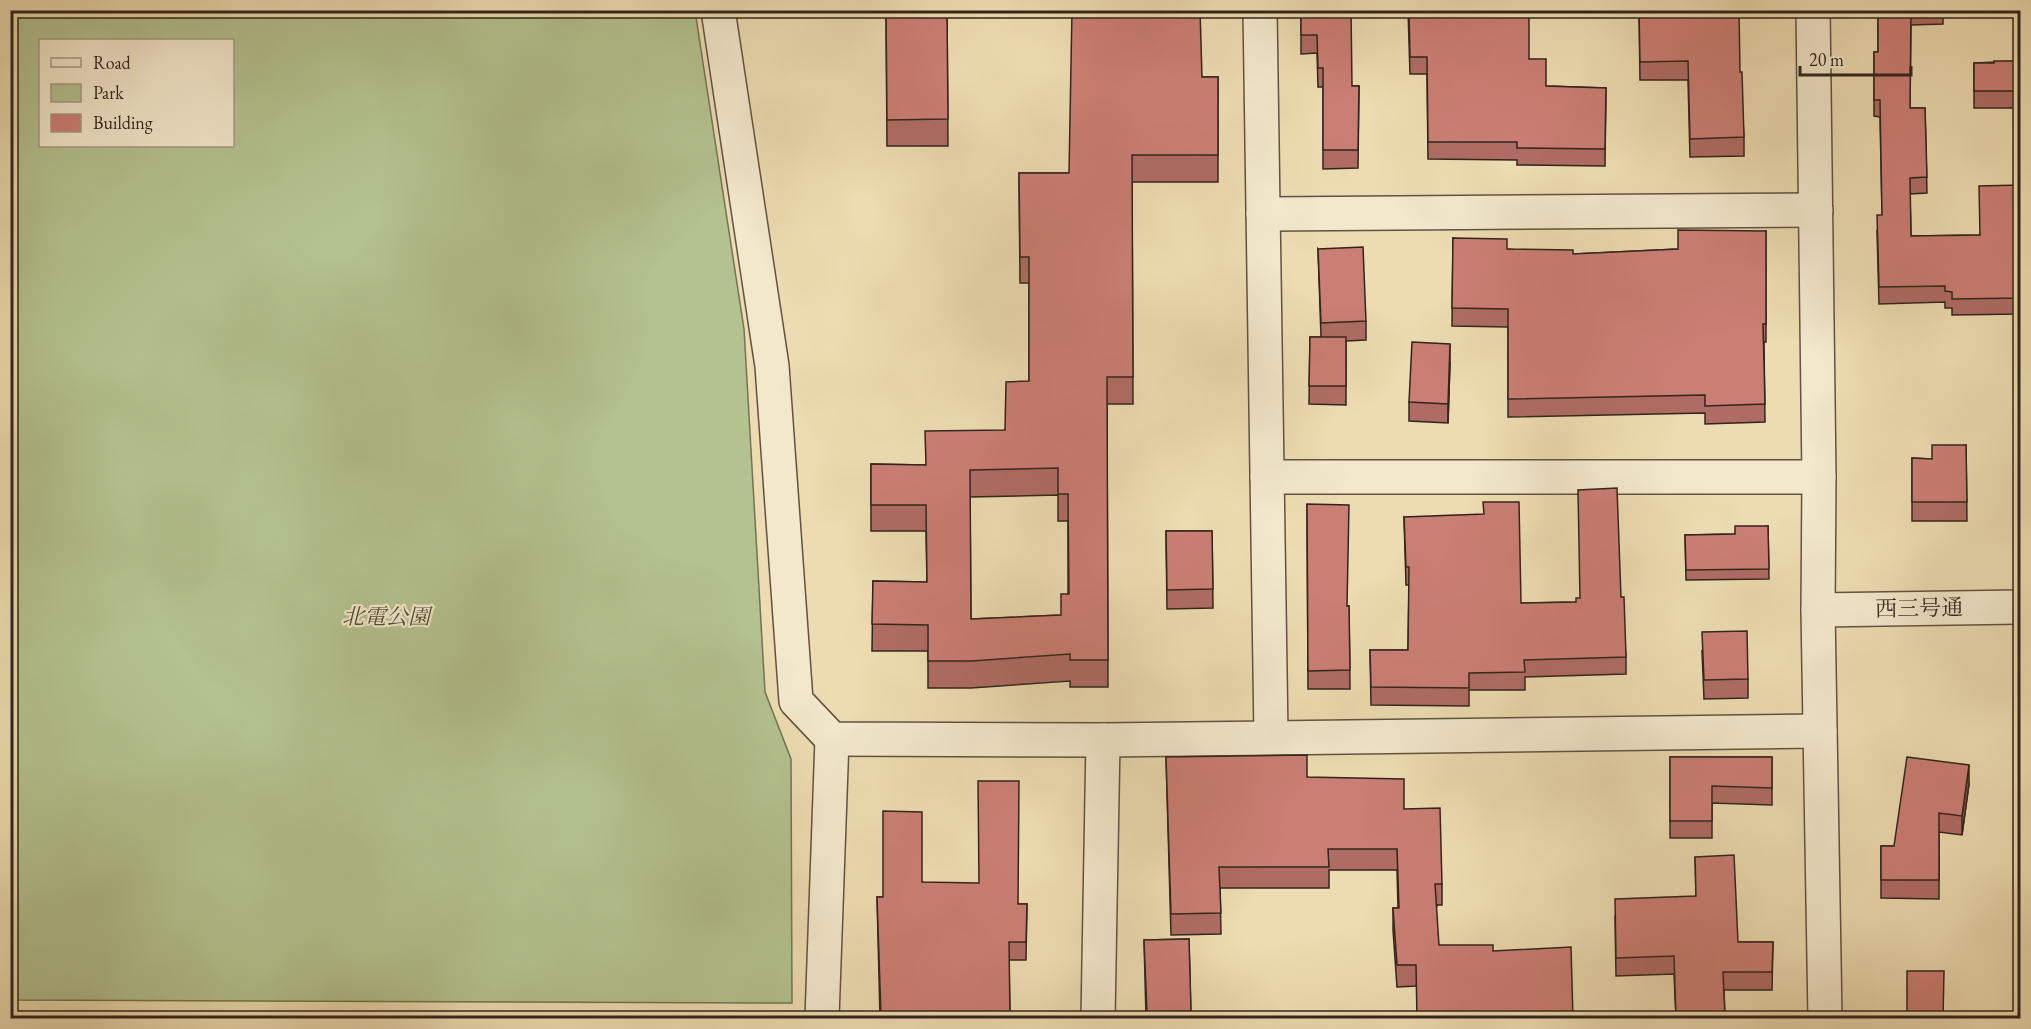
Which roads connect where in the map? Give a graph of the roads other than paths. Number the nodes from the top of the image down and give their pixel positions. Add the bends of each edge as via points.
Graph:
1 (718, 10) edge
2 (1260, 10) edge
3 (1813, 10) edge
4 (1816, 210) junction
5 (1263, 214) junction
6 (1267, 477) junction
7 (1819, 477) junction
8 (2020, 606) edge
9 (1818, 610) junction
10 (1820, 731) junction
11 (1271, 736) junction
12 (832, 739) junction
13 (1103, 740) junction
14 (822, 1018) edge
15 (1098, 1018) edge
16 (1825, 1018) edge

1 - 12 street via 772,366 796,701
2 - 5 street
3 - 4 street
4 - 5 street
4 - 7 street
5 - 6 street
6 - 7 street
6 - 11 street
7 - 9 street
8 - 9 street, 西三号通
9 - 10 street
10 - 11 street
10 - 16 street
11 - 13 street
12 - 13 street
12 - 14 street
13 - 15 street

